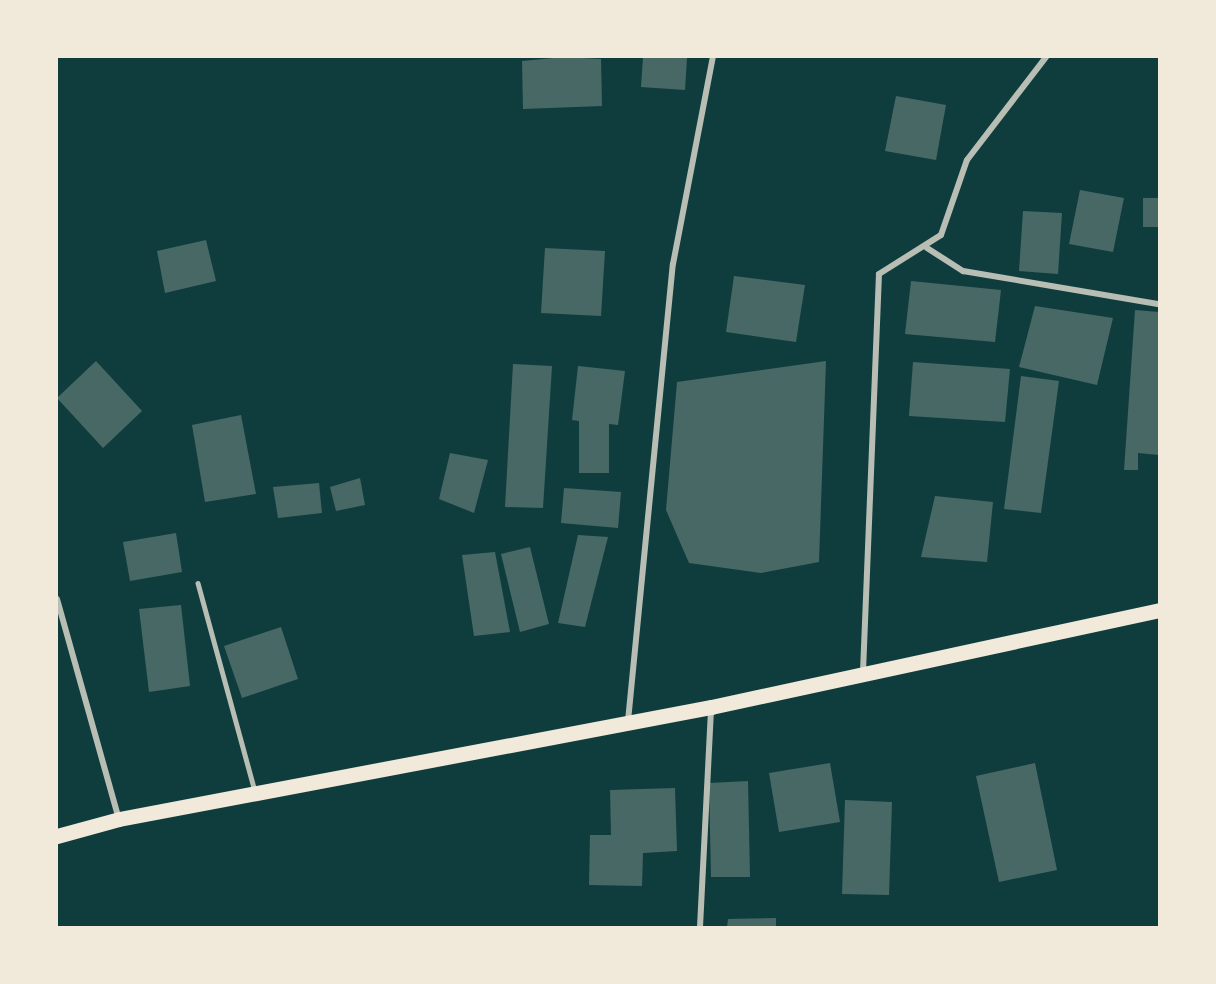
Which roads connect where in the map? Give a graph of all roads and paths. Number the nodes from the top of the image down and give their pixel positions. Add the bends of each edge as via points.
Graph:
1 (713, 57) edge
2 (1046, 57) edge
3 (927, 248) junction
4 (1159, 304) edge
5 (198, 583) dead end
6 (57, 599) edge
7 (1159, 610) edge
8 (863, 673) junction
9 (711, 708) junction
10 (628, 721) junction
11 (256, 793) junction
12 (119, 819) junction
13 (57, 836) edge
14 (700, 927) edge

1 - 10 street via 673,264
2 - 3 street via 967,160 949,217
3 - 4 street via 963,271
3 - 8 street via 886,264 875,290
5 - 11 lane
6 - 12 street
7 - 8 main road
8 - 9 main road
9 - 10 main road
9 - 14 street
10 - 11 main road
11 - 12 main road
12 - 13 main road

